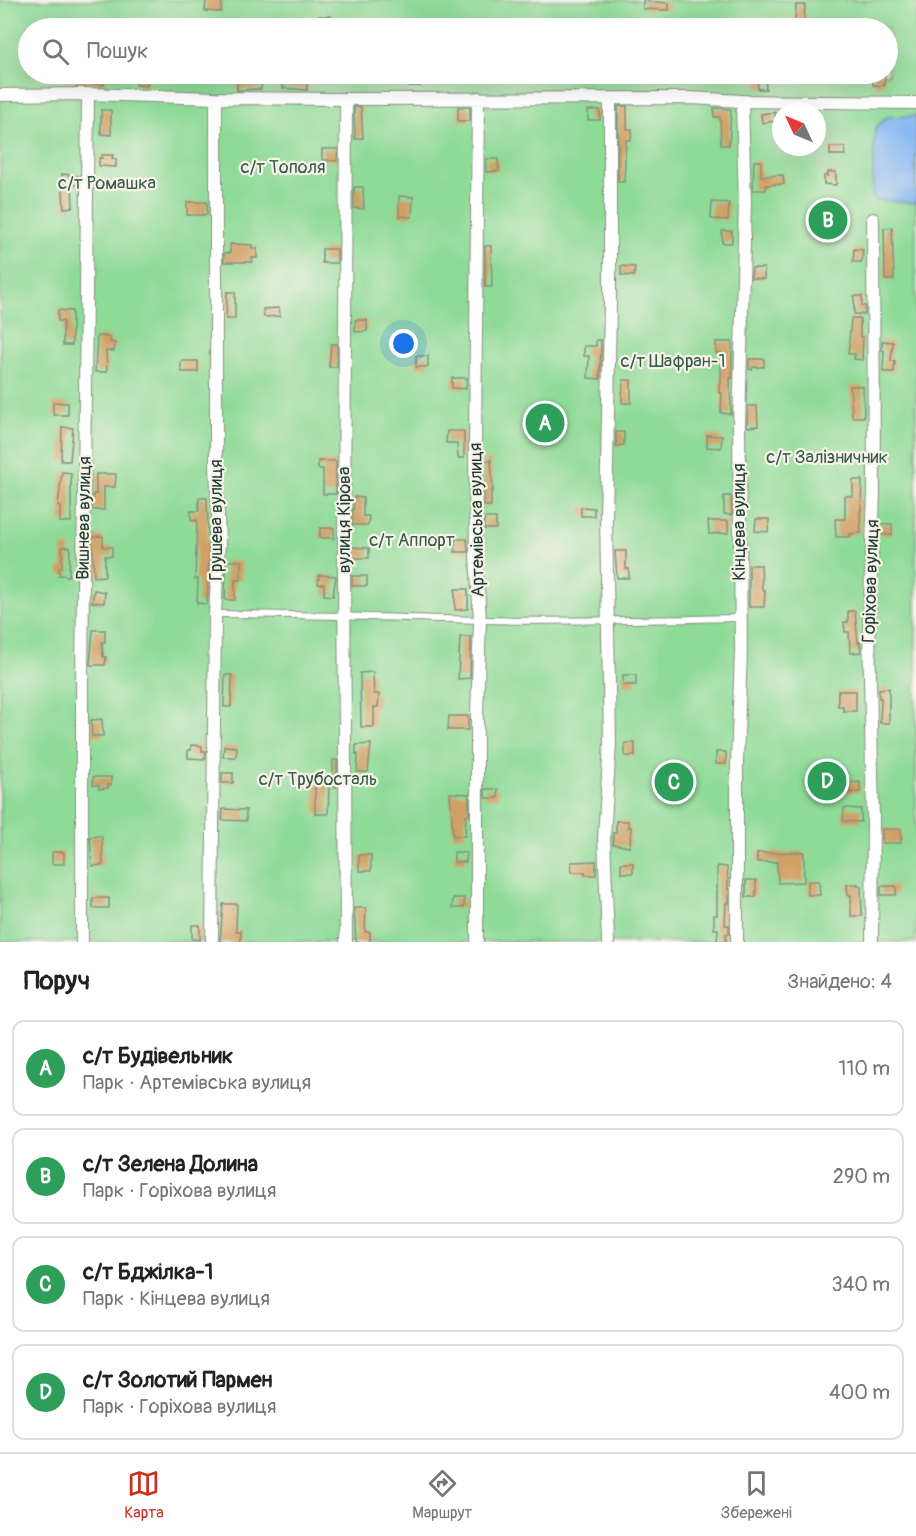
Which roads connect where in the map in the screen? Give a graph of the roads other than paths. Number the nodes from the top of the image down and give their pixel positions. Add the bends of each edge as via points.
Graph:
1 (88, 94) junction
2 (0, 95) edge
3 (216, 98) junction
4 (478, 98) junction
5 (346, 99) junction
6 (610, 99) junction
7 (742, 101) junction
8 (916, 103) edge
9 (873, 219) dead end
10 (215, 614) junction
11 (344, 615) junction
12 (740, 618) junction
13 (480, 620) junction
14 (608, 621) junction
15 (82, 942) edge
16 (212, 942) edge
17 (346, 942) edge
18 (477, 942) edge
19 (608, 942) edge
20 (737, 942) edge
21 (872, 942) edge

1 - 2 street
1 - 3 street
1 - 15 street, Вишнева вулиця
3 - 5 street
3 - 10 street, Грушева вулиця via 219,543
4 - 5 street
4 - 6 street
4 - 13 street, Артемівська вулиця via 475,446
5 - 11 street, вулиця Кірова
6 - 7 street
6 - 14 street
7 - 8 street
7 - 12 street, Кінцева вулиця via 745,204 739,425
9 - 21 street, Горіхова вулиця via 874,480 869,630
10 - 11 lane
10 - 16 street, Грушева вулиця
11 - 13 lane
11 - 17 street, вулиця Кірова
12 - 14 lane
12 - 20 street, Кінцева вулиця
13 - 14 lane
13 - 18 street, Артемівська вулиця
14 - 19 street via 610,742 604,837

